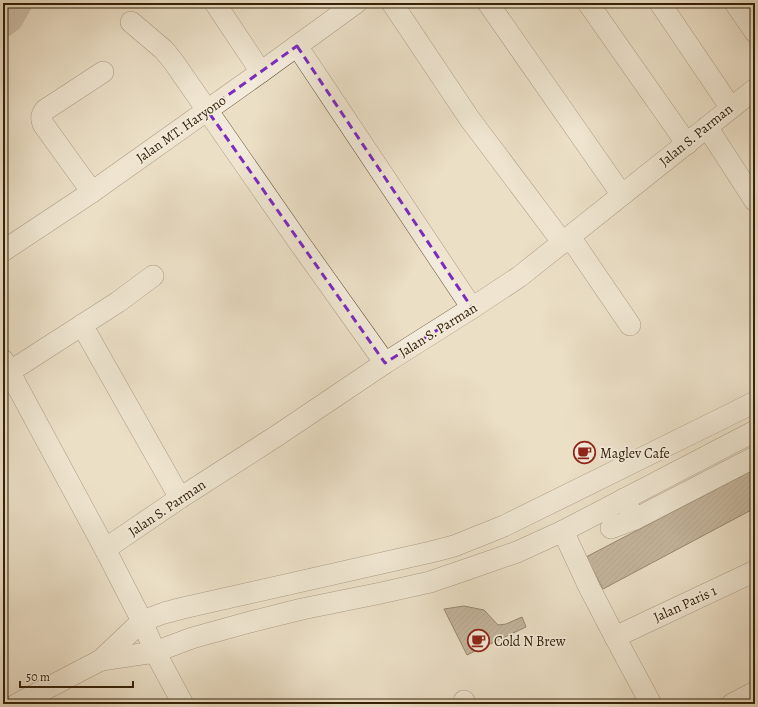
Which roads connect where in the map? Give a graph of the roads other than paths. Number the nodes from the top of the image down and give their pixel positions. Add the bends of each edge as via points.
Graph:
1 (216, 3) edge
2 (392, 3) edge
3 (488, 3) edge
4 (588, 3) edge
5 (660, 3) edge
6 (735, 3) edge
7 (345, 6) edge
8 (131, 22) dead end
9 (755, 32) edge
10 (297, 46) junction
11 (103, 72) dead end
12 (261, 72) junction
13 (755, 89) edge
14 (731, 108) junction
15 (207, 110) junction
16 (708, 127) junction
17 (687, 144) junction
18 (92, 192) junction
19 (622, 195) junction
20 (755, 201) edge
21 (566, 240) junction
22 (3, 251) edge
23 (153, 276) dead end
24 (472, 308) junction
25 (82, 325) junction
26 (630, 325) dead end
27 (385, 363) junction
28 (6, 366) edge
29 (755, 402) edge
30 (755, 431) edge
31 (710, 454) junction
32 (755, 457) edge
33 (720, 475) junction
34 (180, 498) junction
35 (624, 499) junction
36 (635, 519) junction
37 (504, 526) junction
38 (612, 528) dead end
39 (563, 531) junction
40 (105, 549) junction
41 (517, 552) junction
42 (755, 571) edge
43 (142, 621) junction
44 (615, 637) junction
45 (155, 652) junction
46 (101, 660) junction
47 (755, 692) edge
48 (17, 704) edge
49 (183, 704) edge
50 (651, 704) edge
51 (732, 704) edge

1 - 12 street
2 - 21 street via 469,118
3 - 19 street
4 - 17 street
5 - 14 street
6 - 9 street
7 - 10 street, Jalan MT. Haryono
8 - 15 street via 173,60
10 - 12 street, Jalan MT. Haryono
10 - 24 street
11 - 18 street via 45,110 41,118
12 - 15 street, Jalan MT. Haryono
13 - 14 street, Jalan S. Parman
14 - 16 street, Jalan S. Parman
15 - 18 street, Jalan MT. Haryono
15 - 27 street
16 - 17 street, Jalan S. Parman
16 - 20 street
17 - 19 street, Jalan S. Parman
18 - 22 street, Jalan MT. Haryono
19 - 21 street, Jalan S. Parman
21 - 24 street, Jalan S. Parman via 519,277
21 - 26 street
23 - 25 street
24 - 27 street, Jalan S. Parman
25 - 28 street
25 - 34 street
27 - 34 street, Jalan S. Parman
28 - 40 street
29 - 37 street
30 - 31 street
31 - 33 street
31 - 35 street
32 - 33 street
33 - 36 street
34 - 40 street, Jalan S. Parman
35 - 36 street
35 - 39 street
36 - 38 street
37 - 41 street
37 - 43 street via 454,546 183,608
39 - 41 street
39 - 44 street
40 - 43 street
41 - 45 street via 430,582 250,622 192,638
42 - 44 street, Jalan Paris 1
43 - 45 street
43 - 46 street
44 - 50 street
45 - 46 street
45 - 49 street
46 - 48 street
47 - 51 street

